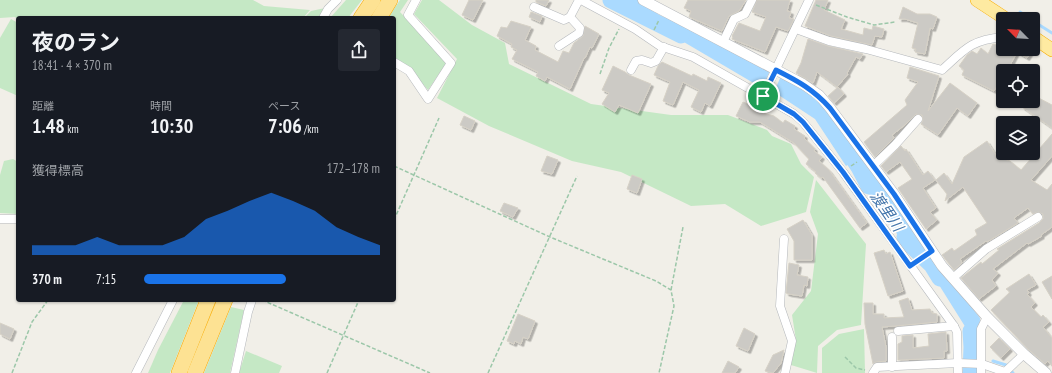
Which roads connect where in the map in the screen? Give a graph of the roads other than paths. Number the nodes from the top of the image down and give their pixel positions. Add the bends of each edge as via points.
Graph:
1 (337, 0) edge
2 (373, 0) edge
3 (416, 0) edge
4 (580, 0) edge
5 (643, 0) edge
6 (752, 0) edge
7 (977, 0) edge
8 (809, 1) edge
9 (389, 2) edge
10 (534, 7) dead end
11 (996, 12) edge
12 (324, 16) edge
13 (362, 16) edge
14 (380, 16) edge
15 (570, 17) junction
16 (796, 29) junction
17 (996, 37) edge
18 (723, 42) junction
19 (1040, 42) edge
20 (559, 46) dead end
21 (664, 47) junction
22 (1052, 50) edge
23 (396, 63) edge
24 (630, 70) dead end
25 (776, 70) junction
26 (763, 96) junction
27 (918, 119) dead end
28 (873, 166) junction
29 (1038, 217) dead end
30 (0, 219) edge
31 (16, 219) edge
32 (784, 239) dead end
33 (953, 278) junction
34 (172, 302) edge
35 (207, 302) edge
36 (224, 302) edge
37 (251, 302) edge
38 (987, 317) junction
39 (954, 326) junction
40 (1024, 354) junction
41 (958, 363) junction
42 (892, 366) junction
43 (907, 369) edge
44 (981, 369) edge
45 (869, 372) edge
46 (136, 373) edge
47 (179, 373) edge
48 (195, 373) edge
49 (234, 373) edge
50 (785, 373) edge
51 (958, 373) edge
52 (1046, 373) edge

1 - 12 street
2 - 13 highway
3 - 23 street via 408,15 451,63 428,99 409,70
4 - 15 street
4 - 21 street
5 - 18 street
6 - 18 street via 745,14 734,19
7 - 11 highway
8 - 16 street
9 - 14 highway
10 - 15 street via 564,20
15 - 20 street via 580,28 579,33
16 - 17 street via 829,41 942,70 962,51 977,42
16 - 25 street
18 - 25 street
19 - 22 highway
21 - 24 street via 656,61 636,61
21 - 26 street via 693,57
25 - 26 street
25 - 28 street via 819,95
26 - 39 street via 803,122 843,172
27 - 28 street
28 - 33 street
29 - 33 street via 986,249
30 - 31 street
32 - 50 street via 780,306 792,341
33 - 38 street
34 - 46 street
35 - 47 highway
36 - 48 highway
37 - 49 street
38 - 40 street
38 - 44 street via 981,329
39 - 41 street via 958,332
39 - 42 street via 895,334
40 - 44 street via 1005,372
40 - 52 street
41 - 43 street
41 - 44 street
41 - 51 street
42 - 43 street
42 - 45 street via 877,367

